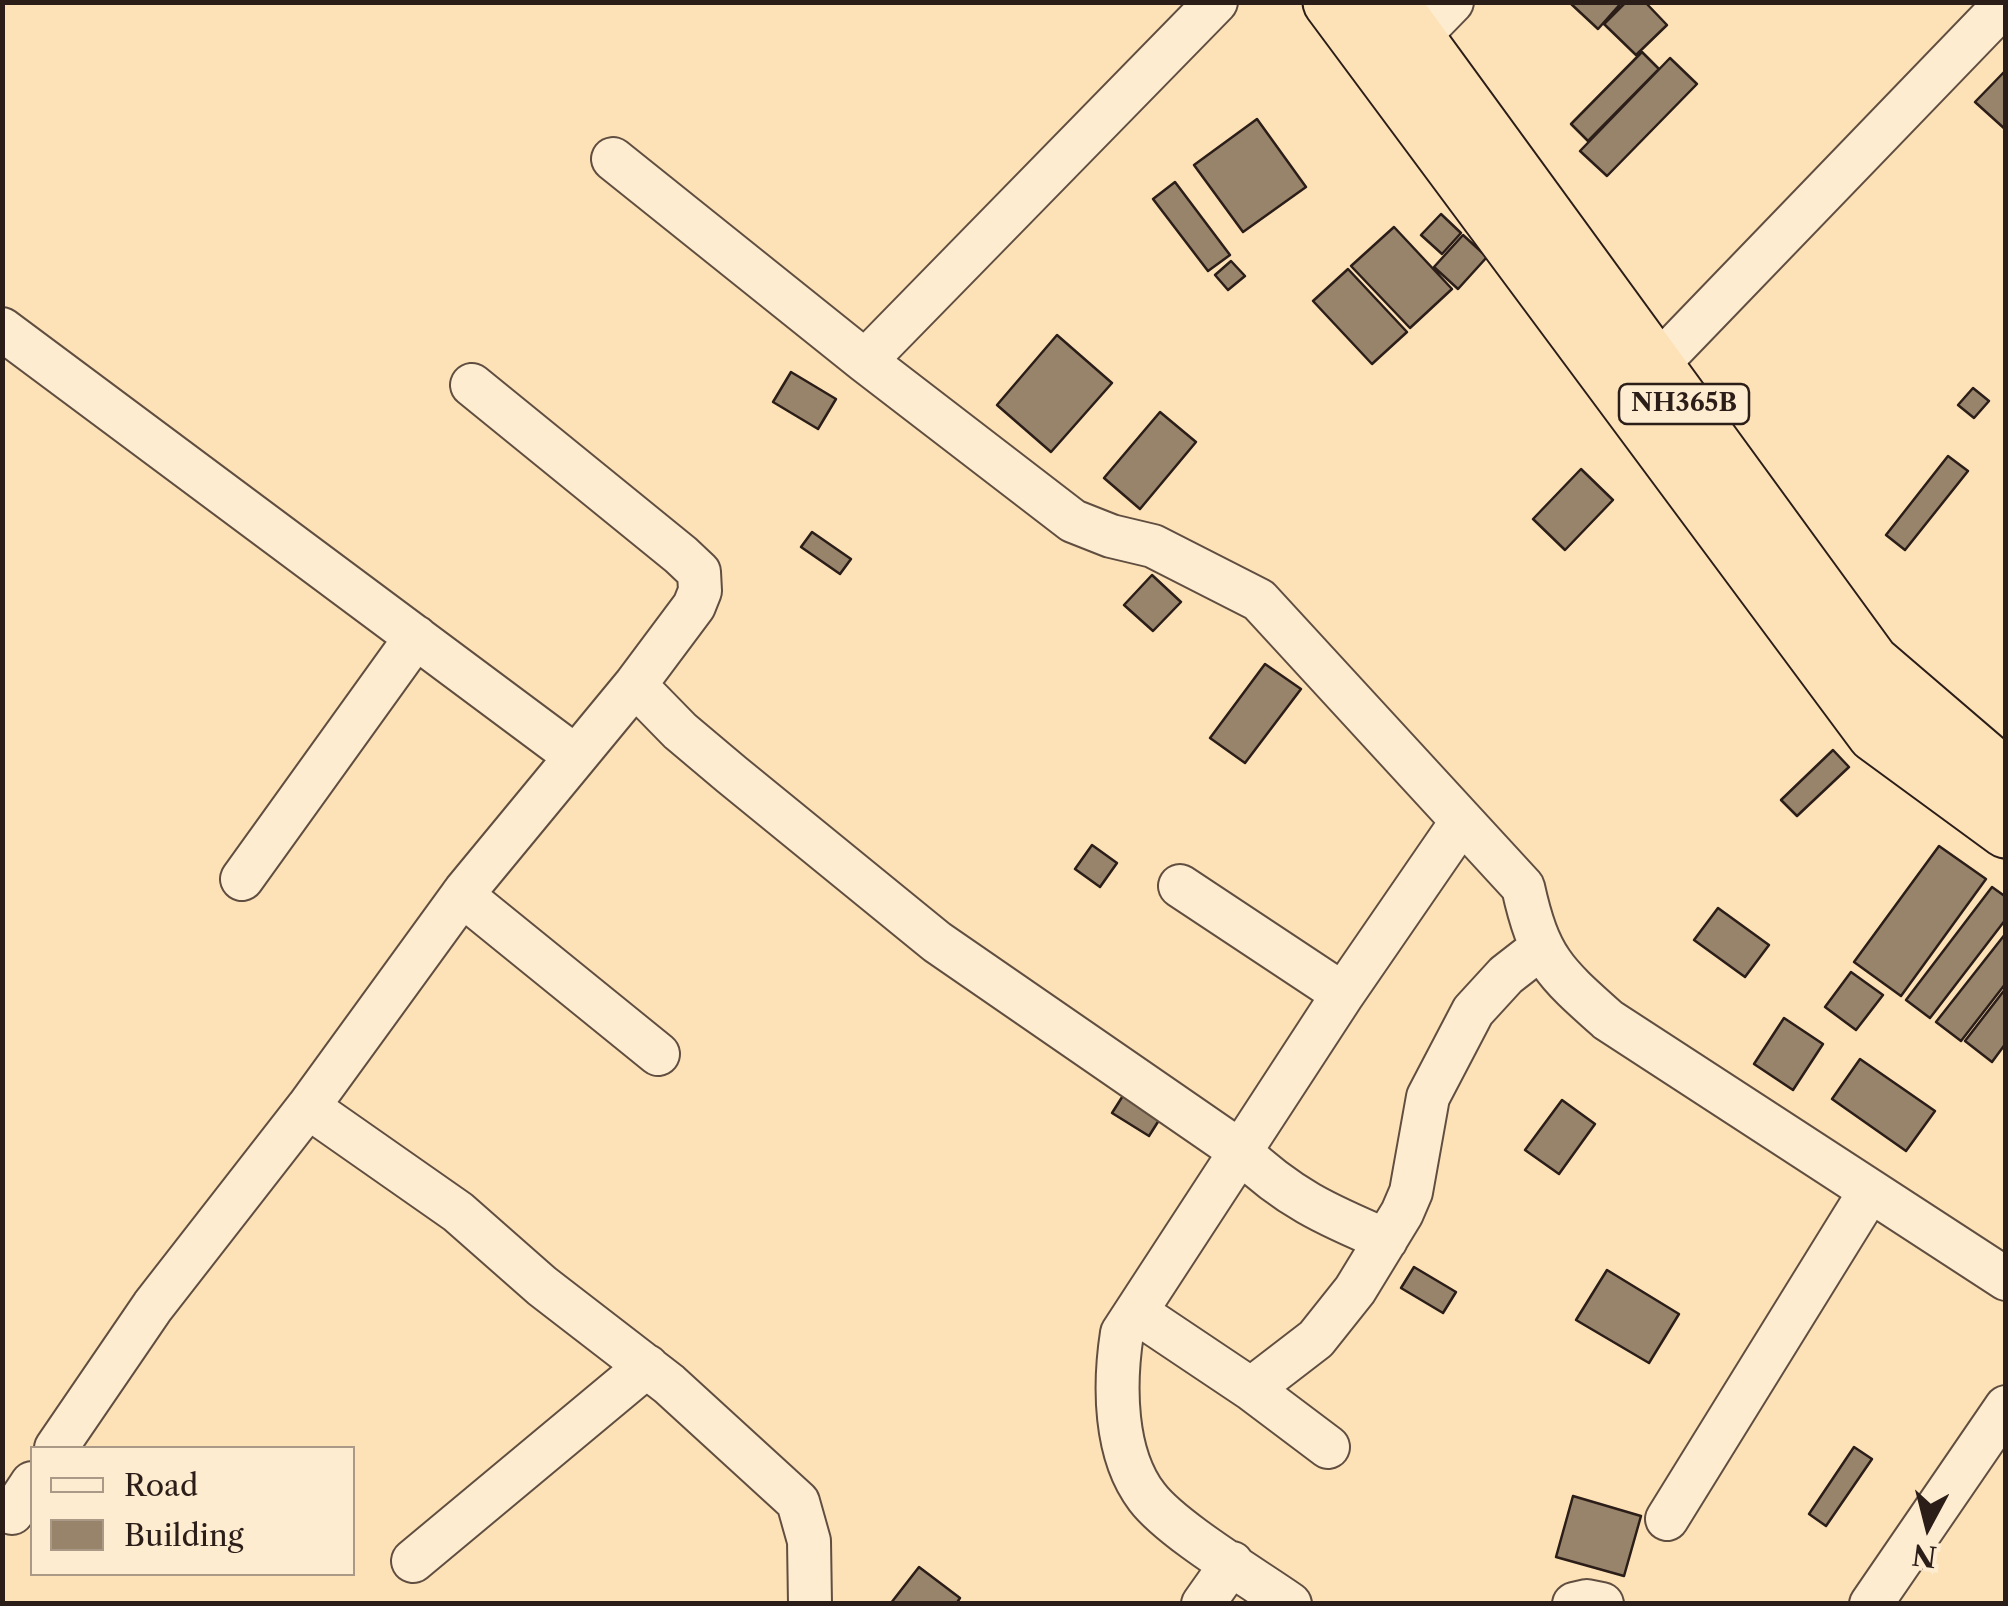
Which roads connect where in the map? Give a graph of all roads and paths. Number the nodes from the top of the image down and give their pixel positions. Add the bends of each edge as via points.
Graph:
1 (1216, 2) edge
2 (1331, 2) edge
3 (2006, 3) edge
4 (1420, 14) edge
5 (612, 159) dead end
6 (2, 329) edge
7 (864, 361) junction
8 (1656, 366) junction
9 (472, 384) dead end
10 (416, 638) junction
11 (635, 685) junction
12 (575, 756) junction
13 (2006, 778) edge
14 (1462, 821) junction
15 (2006, 830) edge
16 (242, 879) dead end
17 (1180, 886) dead end
18 (462, 895) junction
19 (1542, 947) junction
20 (1343, 994) junction
21 (658, 1054) dead end
22 (308, 1107) junction
23 (1240, 1151) junction
24 (1870, 1191) junction
25 (1386, 1240) junction
26 (2006, 1279) edge
27 (1136, 1312) junction
28 (647, 1366) junction
29 (1251, 1389) junction
30 (2006, 1407) edge
31 (57, 1446) edge
32 (1328, 1447) dead end
33 (1667, 1519) dead end
34 (413, 1561) dead end
35 (1232, 1563) junction
36 (810, 1604) edge
37 (1203, 1604) edge
38 (1290, 1604) edge
39 (1574, 1604) edge
40 (1602, 1604) edge
41 (1871, 1604) edge

1 - 7 street
2 - 15 highway via 1875,734
3 - 8 street
4 - 8 highway, NH365B
5 - 7 street
6 - 10 street
7 - 14 street via 1073,521 1153,546 1259,600
8 - 13 highway, NH365B via 1871,662
9 - 11 street via 700,572 694,606
10 - 12 street
10 - 16 street
11 - 12 street
11 - 23 street via 680,731 937,942
12 - 18 street
14 - 19 street via 1523,887
14 - 20 street
17 - 20 street
18 - 21 street
18 - 22 street
19 - 24 street via 1556,974 1608,1020
19 - 25 street via 1473,1011 1428,1097 1410,1192
20 - 23 street
22 - 28 street via 458,1212
22 - 31 street via 153,1306
23 - 25 street via 1321,1213
23 - 27 street
24 - 26 street
24 - 33 street
25 - 29 street via 1316,1339
27 - 29 street
27 - 35 street via 1122,1333 1117,1397 1134,1475 1149,1500
28 - 34 street
28 - 36 street via 798,1502 809,1540
29 - 32 street
30 - 41 street
35 - 37 street
35 - 38 street
39 - 40 street

